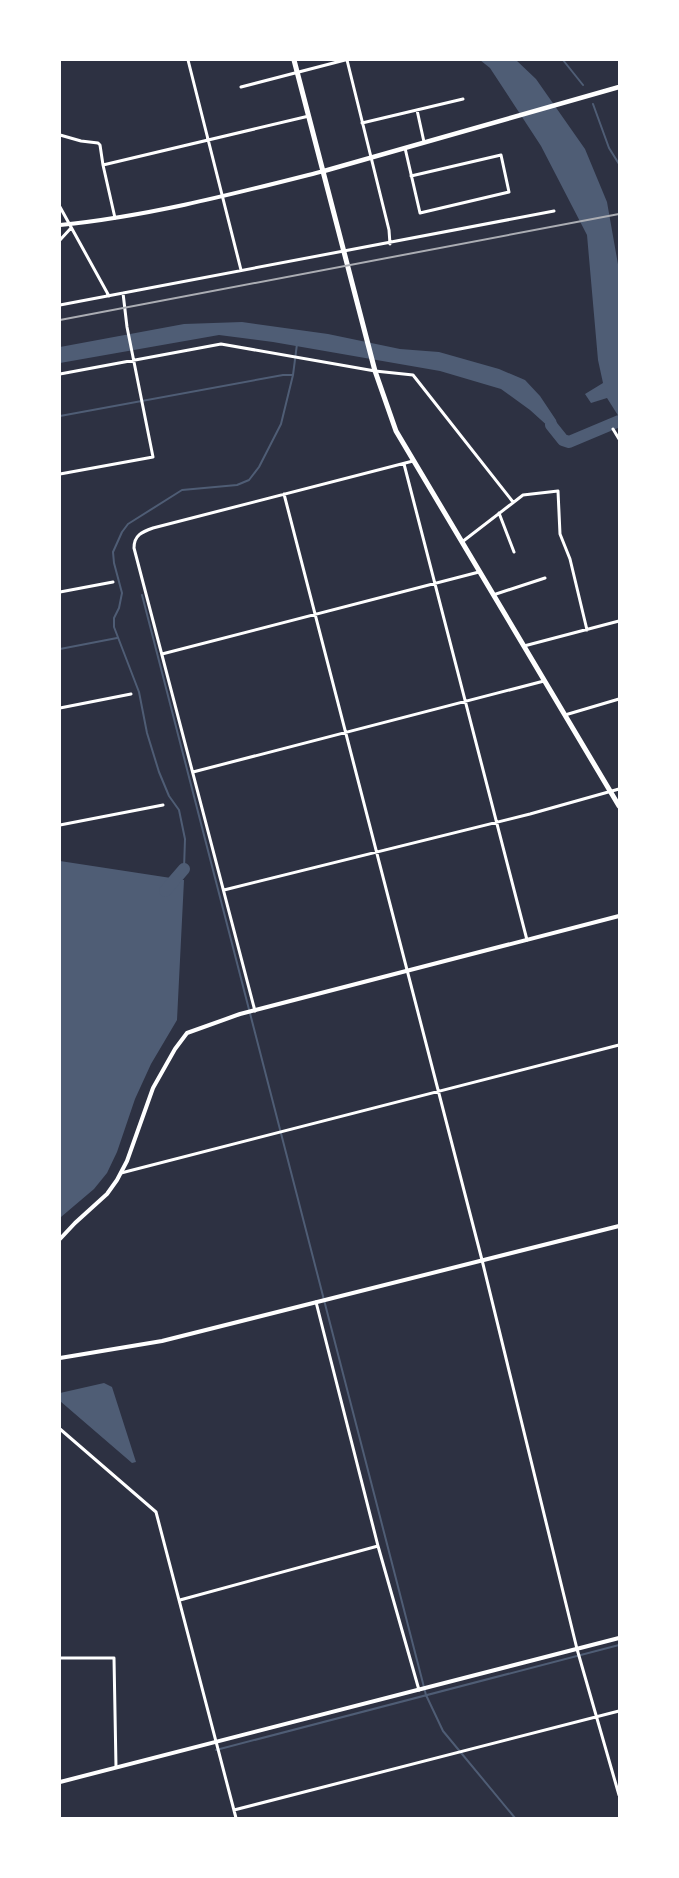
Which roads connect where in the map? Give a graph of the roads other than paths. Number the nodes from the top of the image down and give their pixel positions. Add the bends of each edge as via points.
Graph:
1 (188, 60) edge
2 (294, 60) edge
3 (346, 60) edge
4 (298, 73) junction
5 (240, 87) dead end
6 (619, 87) edge
7 (463, 99) dead end
8 (417, 110) junction
9 (309, 116) junction
10 (362, 123) junction
11 (60, 135) edge
12 (208, 140) junction
13 (424, 142) junction
14 (404, 148) junction
15 (370, 157) junction
16 (103, 165) junction
17 (324, 171) junction
18 (412, 176) junction
19 (222, 197) junction
20 (60, 207) edge
21 (554, 211) dead end
22 (115, 218) junction
23 (60, 224) edge
24 (70, 226) junction
25 (60, 240) edge
26 (390, 244) junction
27 (343, 250) junction
28 (240, 270) junction
29 (123, 293) junction
30 (109, 296) junction
31 (60, 305) edge
32 (133, 358) junction
33 (374, 370) junction
34 (60, 374) edge
35 (613, 429) dead end
36 (619, 440) edge
37 (413, 461) junction
38 (404, 464) junction
39 (60, 474) edge
40 (284, 494) junction
41 (513, 502) junction
42 (500, 513) junction
43 (462, 543) junction
44 (514, 552) dead end
45 (479, 572) junction
46 (545, 578) dead end
47 (113, 582) dead end
48 (434, 583) junction
49 (60, 592) edge
50 (493, 595) junction
51 (316, 614) junction
52 (619, 621) edge
53 (587, 630) junction
54 (524, 646) junction
55 (162, 654) junction
56 (544, 681) junction
57 (131, 694) dead end
58 (619, 699) edge
59 (465, 702) junction
60 (60, 708) edge
61 (565, 715) junction
62 (346, 732) junction
63 (193, 772) junction
64 (619, 790) edge
65 (611, 792) junction
66 (163, 805) dead end
67 (619, 806) edge
68 (496, 822) junction
69 (60, 825) edge
70 (377, 851) junction
71 (224, 890) junction
72 (619, 916) edge
73 (527, 940) junction
74 (408, 971) junction
75 (255, 1010) junction
76 (619, 1045) edge
77 (438, 1091) junction
78 (122, 1173) junction
79 (619, 1226) edge
80 (60, 1231) edge
81 (66, 1232) junction
82 (60, 1239) edge
83 (482, 1260) junction
84 (316, 1302) junction
85 (60, 1358) edge
86 (60, 1429) edge
87 (378, 1546) junction
88 (180, 1600) junction
89 (619, 1638) edge
90 (577, 1649) junction
91 (60, 1658) edge
92 (419, 1690) junction
93 (619, 1711) edge
94 (596, 1716) junction
95 (216, 1742) junction
96 (116, 1767) junction
97 (60, 1782) edge
98 (619, 1795) edge
99 (234, 1810) junction
100 (236, 1818) edge

1 - 12 street
2 - 4 main road
3 - 4 street
3 - 10 street
4 - 5 street
4 - 9 main road
6 - 13 main road
7 - 8 street
8 - 10 street
8 - 13 street
9 - 12 street
9 - 17 main road
10 - 15 street
11 - 16 street via 98,143
12 - 16 street
12 - 19 street
13 - 14 main road
14 - 15 main road
14 - 18 street
15 - 17 main road
15 - 26 street
16 - 22 street
17 - 19 street
17 - 27 main road
18 - 18 street via 420,213 509,192 501,155
19 - 22 street
19 - 28 street
20 - 24 street
21 - 26 street
22 - 24 street
23 - 24 street
24 - 25 street
24 - 30 street
26 - 27 street
27 - 28 street
27 - 33 main road
28 - 29 street
29 - 30 street
29 - 32 street
30 - 31 street
32 - 33 street via 221,344
32 - 34 street
32 - 39 street via 153,457
33 - 37 main road via 396,431
33 - 41 street via 413,375
35 - 36 street
37 - 38 street
37 - 43 main road
38 - 40 street
38 - 48 street
40 - 51 street
40 - 55 street via 153,528 134,540
41 - 42 street
41 - 53 street via 523,495 558,491 560,534 570,559
42 - 43 street
42 - 44 street
43 - 45 main road
45 - 48 street
45 - 50 main road
46 - 50 street
47 - 49 street
48 - 51 street
48 - 59 street
50 - 54 main road
51 - 55 street
51 - 62 street
52 - 53 street
53 - 54 street
54 - 56 main road
55 - 63 street
56 - 59 street
56 - 61 main road
57 - 60 street
58 - 61 street
59 - 62 street
59 - 68 street
61 - 65 main road
62 - 63 street
62 - 70 street
63 - 71 street
64 - 65 street
65 - 67 main road
65 - 68 street
66 - 69 street
68 - 70 street
68 - 73 street
70 - 71 street
70 - 74 street
71 - 75 street
72 - 73 street
73 - 74 street
74 - 75 street
74 - 77 street
75 - 78 street via 187,1032 153,1088
76 - 77 street
77 - 78 street
77 - 83 street
78 - 81 street via 107,1194
79 - 83 street
80 - 81 street
81 - 82 street
83 - 84 street
83 - 90 street
84 - 85 street via 162,1341
84 - 87 street
86 - 88 street via 156,1512
87 - 88 street
87 - 92 street
88 - 95 street
89 - 90 street
90 - 92 street
90 - 94 street
91 - 96 street via 114,1658
92 - 95 street
93 - 94 street
94 - 98 street
94 - 99 street
95 - 96 street
95 - 99 street
96 - 97 street
99 - 100 street

